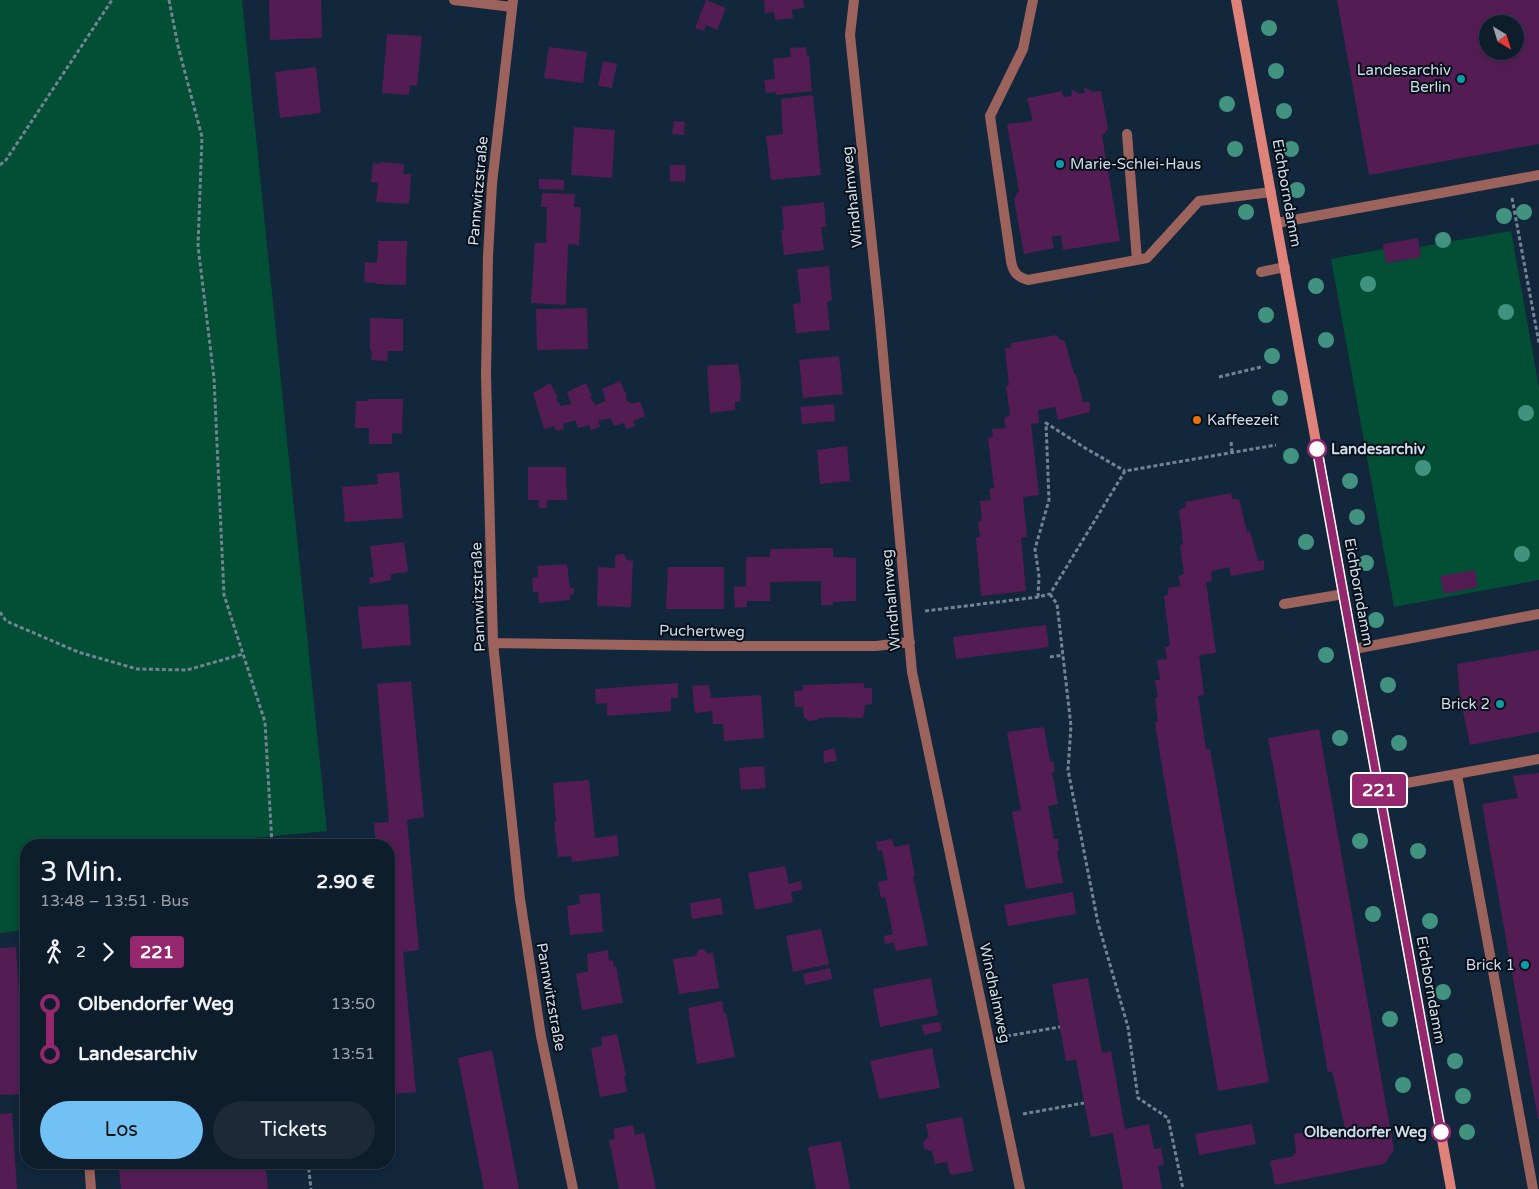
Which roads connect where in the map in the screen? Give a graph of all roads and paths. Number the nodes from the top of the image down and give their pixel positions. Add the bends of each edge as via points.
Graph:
1 (112, 0) edge
2 (168, 0) edge
3 (454, 0) edge
4 (854, 0) edge
5 (1033, 0) edge
6 (1236, 0) edge
7 (512, 4) edge
8 (1127, 134) dead end
9 (0, 165) edge
10 (1539, 174) edge
11 (1509, 180) junction
12 (1271, 192) junction
13 (1276, 223) junction
14 (1137, 260) junction
15 (1284, 267) junction
16 (1261, 272) dead end
17 (1539, 343) edge
18 (1262, 367) dead end
19 (1219, 377) dead end
20 (1231, 442) dead end
21 (1276, 444) dead end
22 (1232, 452) junction
23 (1126, 471) junction
24 (1050, 594) junction
25 (1344, 594) junction
26 (1038, 597) junction
27 (1284, 604) dead end
28 (925, 611) dead end
29 (0, 612) edge
30 (1539, 614) edge
31 (910, 642) junction
32 (493, 643) junction
33 (1354, 649) junction
34 (243, 654) junction
35 (1063, 655) junction
36 (1050, 657) dead end
37 (1539, 759) edge
38 (1456, 775) junction
39 (1379, 788) junction
40 (272, 839) edge
41 (1060, 1027) dead end
42 (1007, 1036) dead end
43 (1084, 1102) dead end
44 (1023, 1114) dead end
45 (90, 1169) edge
46 (309, 1169) edge
47 (91, 1189) edge
48 (311, 1189) edge
49 (573, 1189) edge
50 (1020, 1189) edge
51 (1183, 1189) edge
52 (1451, 1189) edge
53 (1533, 1189) edge

1 - 9 path via 12,152
2 - 34 path via 202,137 198,246 214,378 224,595
3 - 7 street
4 - 31 street, Windhalmweg via 850,35
5 - 14 street via 1023,49 990,116 1013,270 1028,280
6 - 12 main road, Eichborndamm
7 - 32 street, Pannwitzstraße via 492,184 488,256 486,375
8 - 14 street
10 - 11 street
11 - 13 street
11 - 17 path
12 - 13 main road, Eichborndamm
12 - 14 street via 1199,201 1147,258
13 - 15 main road, Eichborndamm
15 - 16 street
15 - 25 main road, Eichborndamm
18 - 19 path
20 - 22 path
21 - 22 path
22 - 23 path
23 - 24 path
23 - 26 path via 1046,423 1049,500 1035,549
24 - 26 path
24 - 35 path via 1057,604
25 - 27 street
25 - 33 main road, Eichborndamm
26 - 28 path
29 - 34 path via 6,621 78,652 137,669 187,670
30 - 33 street
31 - 32 street, Puchertweg via 876,646
31 - 50 street, Windhalmweg via 912,672
32 - 49 street, Pannwitzstraße via 520,899 541,1036
33 - 39 main road, Eichborndamm
34 - 40 path via 265,722
35 - 36 path
35 - 51 path via 1071,726 1068,770 1098,923 1128,1027 1138,1098 1168,1118
37 - 38 street
38 - 39 street
38 - 53 street
39 - 52 main road, Eichborndamm
41 - 42 path
43 - 44 path
45 - 47 street
46 - 48 path

